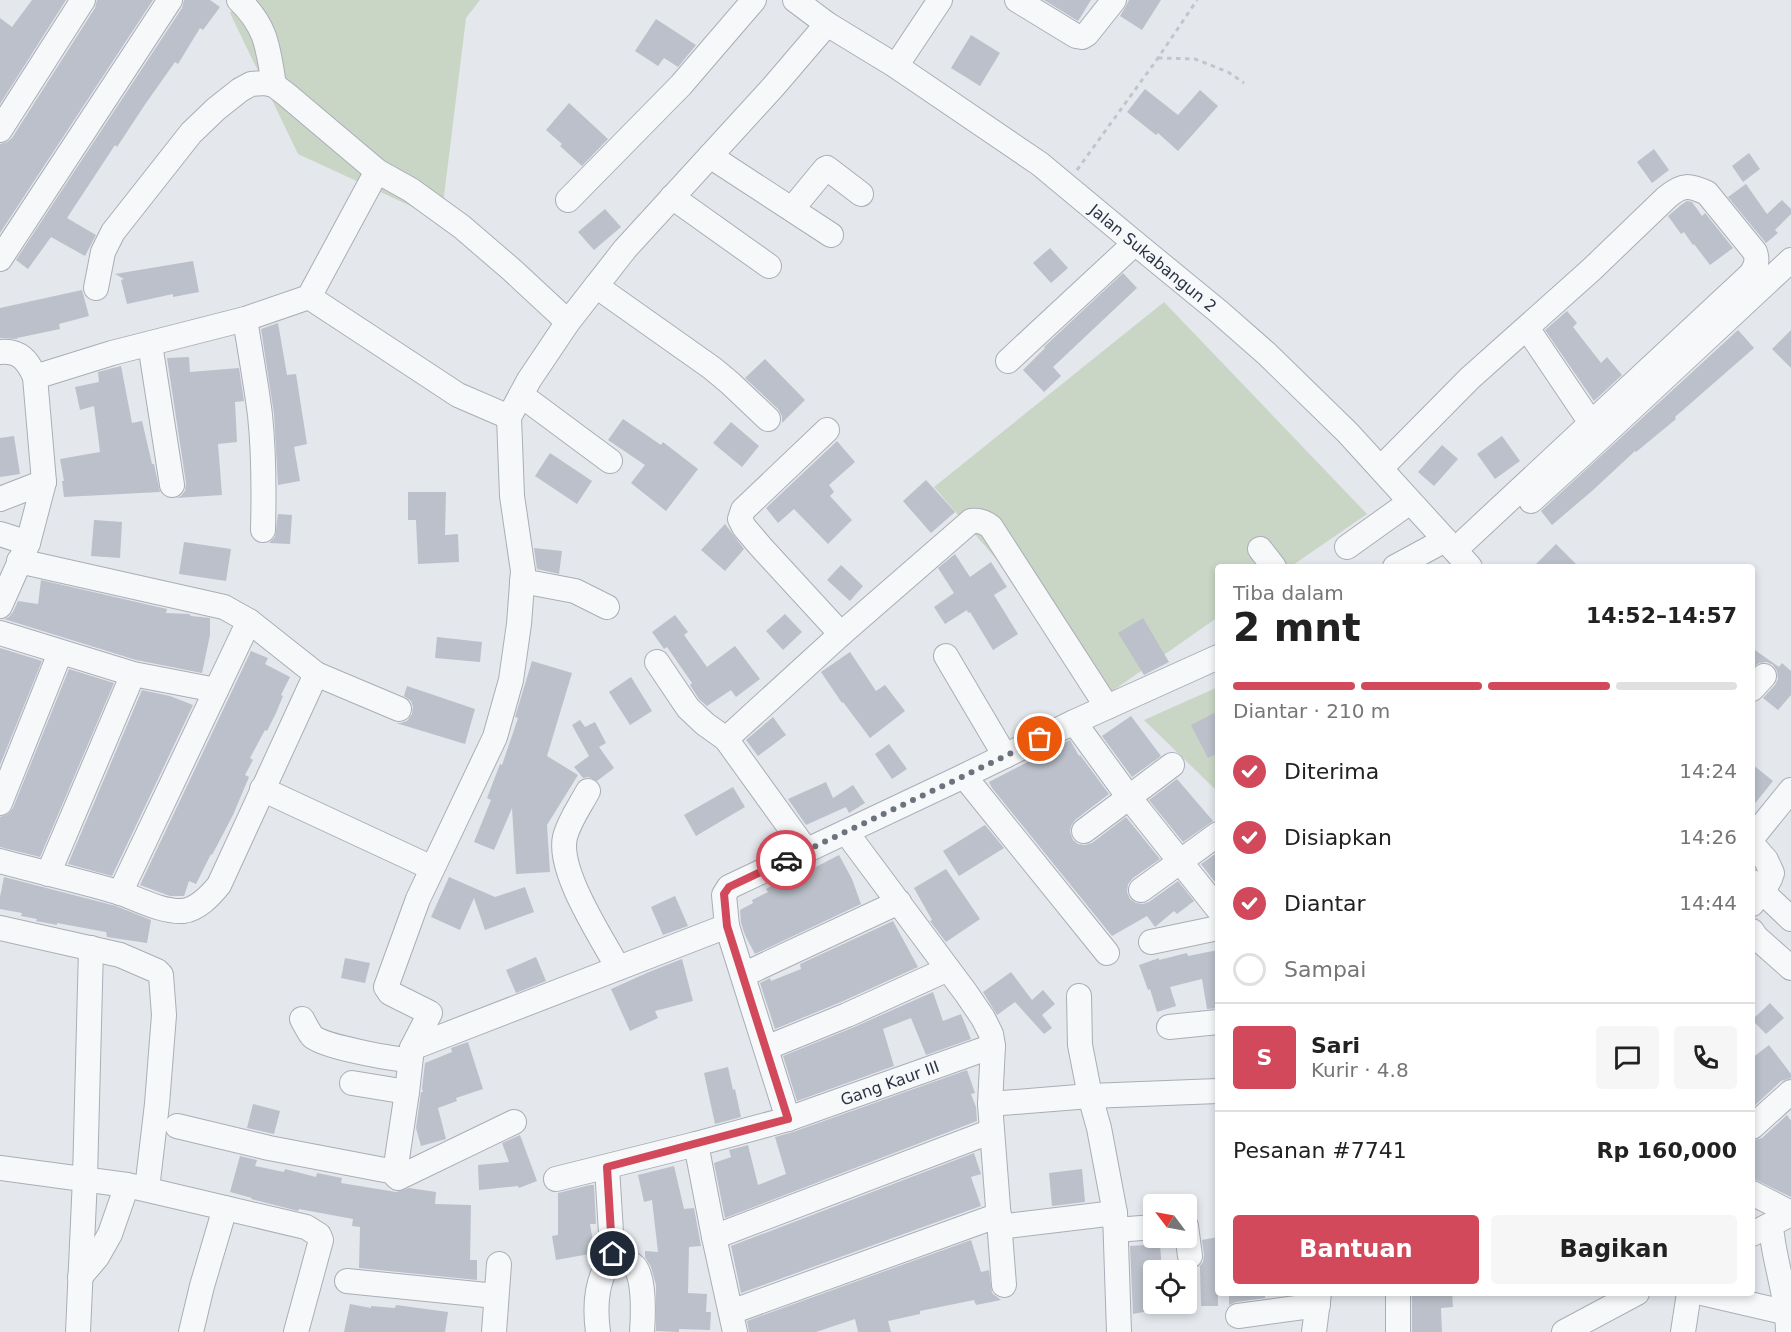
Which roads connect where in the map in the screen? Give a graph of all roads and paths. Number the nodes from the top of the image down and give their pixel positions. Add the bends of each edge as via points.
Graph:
1 (83, 0) edge
2 (170, 0) edge
3 (239, 0) edge
4 (754, 0) edge
5 (795, 0) edge
6 (940, 0) edge
7 (1017, 0) edge
8 (1114, 0) edge
9 (1197, 0) edge
10 (827, 24) junction
11 (1158, 58) junction
12 (896, 66) junction
13 (1244, 83) dead end
14 (274, 85) junction
15 (0, 130) edge
16 (710, 156) junction
17 (377, 171) junction
18 (1066, 185) junction
19 (861, 194) dead end
20 (672, 197) junction
21 (568, 200) dead end
22 (792, 209) junction
23 (831, 235) dead end
24 (1135, 243) junction
25 (0, 259) edge
26 (769, 266) dead end
27 (1787, 274) edge
28 (596, 286) junction
29 (96, 288) dead end
30 (309, 297) junction
31 (245, 319) junction
32 (568, 322) junction
33 (1527, 328) junction
34 (150, 344) junction
35 (0, 352) edge
36 (1008, 361) dead end
37 (36, 377) junction
38 (521, 395) junction
39 (509, 417) junction
40 (768, 419) dead end
41 (1591, 423) junction
42 (827, 430) dead end
43 (610, 461) dead end
44 (1381, 468) junction
45 (44, 482) junction
46 (172, 485) dead end
47 (0, 499) edge
48 (1410, 502) junction
49 (263, 530) dead end
50 (0, 534) edge
51 (1347, 547) dead end
52 (23, 552) junction
53 (1459, 555) edge
54 (1411, 564) edge
55 (522, 581) junction
56 (0, 606) edge
57 (608, 607) dead end
58 (249, 621) junction
59 (0, 633) edge
60 (841, 634) junction
61 (60, 653) junction
62 (946, 656) dead end
63 (1215, 658) edge
64 (657, 662) dead end
65 (134, 674) junction
66 (316, 674) junction
67 (216, 690) junction
68 (1107, 707) junction
69 (399, 709) dead end
70 (1074, 722) junction
71 (726, 740) junction
72 (1005, 756) junction
73 (1172, 765) dead end
74 (964, 776) junction
75 (262, 789) junction
76 (1791, 790) edge
77 (588, 791) dead end
78 (1128, 796) junction
79 (0, 803) edge
80 (1084, 831) dead end
81 (846, 832) junction
82 (1755, 834) edge
83 (1215, 836) edge
84 (1755, 847) edge
85 (806, 850) junction
86 (0, 861) edge
87 (1181, 861) junction
88 (432, 868) junction
89 (48, 874) junction
90 (1141, 890) dead end
91 (120, 893) junction
92 (1755, 893) edge
93 (899, 902) junction
94 (1215, 905) edge
95 (1791, 919) edge
96 (727, 926) junction
97 (0, 928) edge
98 (1215, 929) edge
99 (1755, 936) edge
100 (1151, 942) dead end
101 (91, 948) junction
102 (1107, 953) dead end
103 (618, 968) junction
104 (1791, 968) edge
105 (948, 969) junction
106 (743, 975) junction
107 (1079, 996) dead end
108 (302, 1019) dead end
109 (1215, 1022) edge
110 (1169, 1027) dead end
111 (993, 1046) junction
112 (766, 1048) junction
113 (411, 1054) junction
114 (352, 1083) dead end
115 (1215, 1091) edge
116 (407, 1092) junction
117 (1791, 1092) edge
118 (1090, 1096) junction
119 (990, 1104) junction
120 (788, 1119) junction
121 (514, 1122) dead end
122 (1755, 1124) edge
123 (177, 1126) dead end
124 (992, 1131) junction
125 (696, 1144) junction
126 (607, 1167) junction
127 (0, 1168) edge
128 (395, 1172) junction
129 (85, 1178) junction
130 (556, 1179) dead end
131 (137, 1187) junction
132 (1755, 1195) edge
133 (225, 1208) junction
134 (1791, 1214) edge
135 (999, 1221) junction
136 (1115, 1222) junction
137 (1143, 1226) edge
138 (1769, 1236) edge
139 (714, 1237) junction
140 (1189, 1248) edge
141 (613, 1254) junction
142 (1190, 1256) dead end
143 (499, 1264) dead end
144 (80, 1277) junction
145 (347, 1281) dead end
146 (1004, 1285) dead end
147 (496, 1296) junction
148 (1398, 1296) edge
149 (1631, 1296) edge
150 (1689, 1296) edge
151 (1711, 1296) edge
152 (1318, 1299) edge
153 (1238, 1316) dead end
154 (733, 1322) edge
155 (1788, 1322) edge
156 (78, 1332) edge
157 (191, 1332) edge
158 (296, 1332) edge
159 (494, 1332) edge
160 (598, 1332) edge
161 (642, 1332) edge
162 (1119, 1332) edge
163 (1314, 1332) edge
164 (1398, 1332) edge
165 (1564, 1332) edge
166 (1683, 1332) edge

1 - 15 street
2 - 25 street
3 - 14 street via 262,29
4 - 21 street via 681,85
5 - 10 street, Jalan Sukabangun 2
6 - 12 street
7 - 8 street via 1082,37
9 - 11 path
10 - 12 street, Jalan Sukabangun 2
10 - 16 street
11 - 13 path via 1195,59
11 - 18 path
12 - 18 street, Jalan Sukabangun 2
14 - 17 street
14 - 29 street via 250,84 191,133 113,232 103,252
16 - 20 street
16 - 22 street
17 - 30 street
17 - 32 street via 462,227
18 - 24 street, Jalan Sukabangun 2
19 - 22 street via 827,168
20 - 26 street
20 - 28 street
22 - 23 street
24 - 36 street
24 - 44 street, Jalan Sukabangun 2 via 1267,354
27 - 53 street via 1508,522
28 - 32 street
28 - 40 street via 712,368
30 - 31 street
30 - 39 street via 458,394
31 - 34 street
31 - 49 street via 263,447
32 - 38 street
33 - 41 street
33 - 41 street via 1667,197 1686,186 1707,193 1755,252 1756,266 1751,274
33 - 44 street via 1470,378
34 - 37 street
34 - 46 street
35 - 37 street via 12,351 22,356
37 - 45 street
38 - 39 street
38 - 43 street
39 - 55 street via 512,496
41 - 53 street
42 - 60 street via 743,510 740,519
44 - 48 street, Jalan Sukabangun 2
45 - 47 street
45 - 52 street
48 - 51 street
48 - 53 street, Jalan Sukabangun 2
50 - 52 street
52 - 56 street
52 - 58 street via 224,607
53 - 54 street
55 - 57 street via 575,591
55 - 88 street via 511,680 495,737
58 - 66 street
58 - 67 street
59 - 61 street
60 - 68 street via 971,520 983,522 991,527
60 - 71 street
61 - 65 street
61 - 79 street
62 - 72 street
63 - 68 street
64 - 71 street via 688,708
65 - 67 street
65 - 89 street
66 - 69 street
66 - 75 street
67 - 91 street
68 - 70 street
70 - 72 street
70 - 78 street
71 - 85 street
72 - 74 street
73 - 78 street
74 - 81 street
74 - 102 street
75 - 88 street
75 - 91 street via 219,885 208,899 179,911
76 - 82 street
77 - 103 street via 569,828 564,850 577,891
78 - 80 street
78 - 87 street
81 - 85 street
81 - 93 street
83 - 87 street
84 - 92 street via 1772,873 1770,882
85 - 96 street via 727,889
86 - 89 street
87 - 90 street
87 - 94 street
88 - 113 street via 386,987 390,993 430,1012
89 - 91 street
92 - 95 street
93 - 105 street
93 - 106 street
96 - 103 street
96 - 106 street
97 - 101 street
98 - 100 street
99 - 104 street
101 - 129 street
101 - 131 street via 120,955 161,975 164,1015 157,1104
103 - 113 street
105 - 111 street via 983,1018
105 - 112 street
106 - 112 street
107 - 118 street via 1080,1045
108 - 113 street via 313,1037 332,1044 394,1059
109 - 110 street
111 - 119 street
111 - 120 street, Gang Kaur III
112 - 120 street
113 - 116 street
114 - 116 street
115 - 118 street
116 - 128 street
117 - 122 street
118 - 119 street
118 - 136 street
119 - 124 street
120 - 125 street, Gang Kaur III
121 - 128 street via 400,1177
123 - 128 street via 269,1149
124 - 135 street
124 - 139 street
125 - 126 street, Gang Kaur III
125 - 139 street
126 - 130 street, Gang Kaur III
126 - 141 street
127 - 129 street
129 - 131 street
129 - 144 street
131 - 133 street
131 - 144 street via 97,1257
132 - 134 street
133 - 157 street
133 - 158 street via 306,1227 320,1236
134 - 138 street
135 - 136 street
135 - 146 street
135 - 154 street
136 - 137 street
136 - 162 street
138 - 155 street
139 - 154 street
140 - 142 street
141 - 160 street via 600,1279
141 - 161 street via 634,1265 638,1272 644,1308
143 - 147 street
144 - 156 street
145 - 147 street
147 - 159 street
148 - 164 street
149 - 165 street
150 - 166 street
151 - 155 street
152 - 153 street
152 - 163 street

